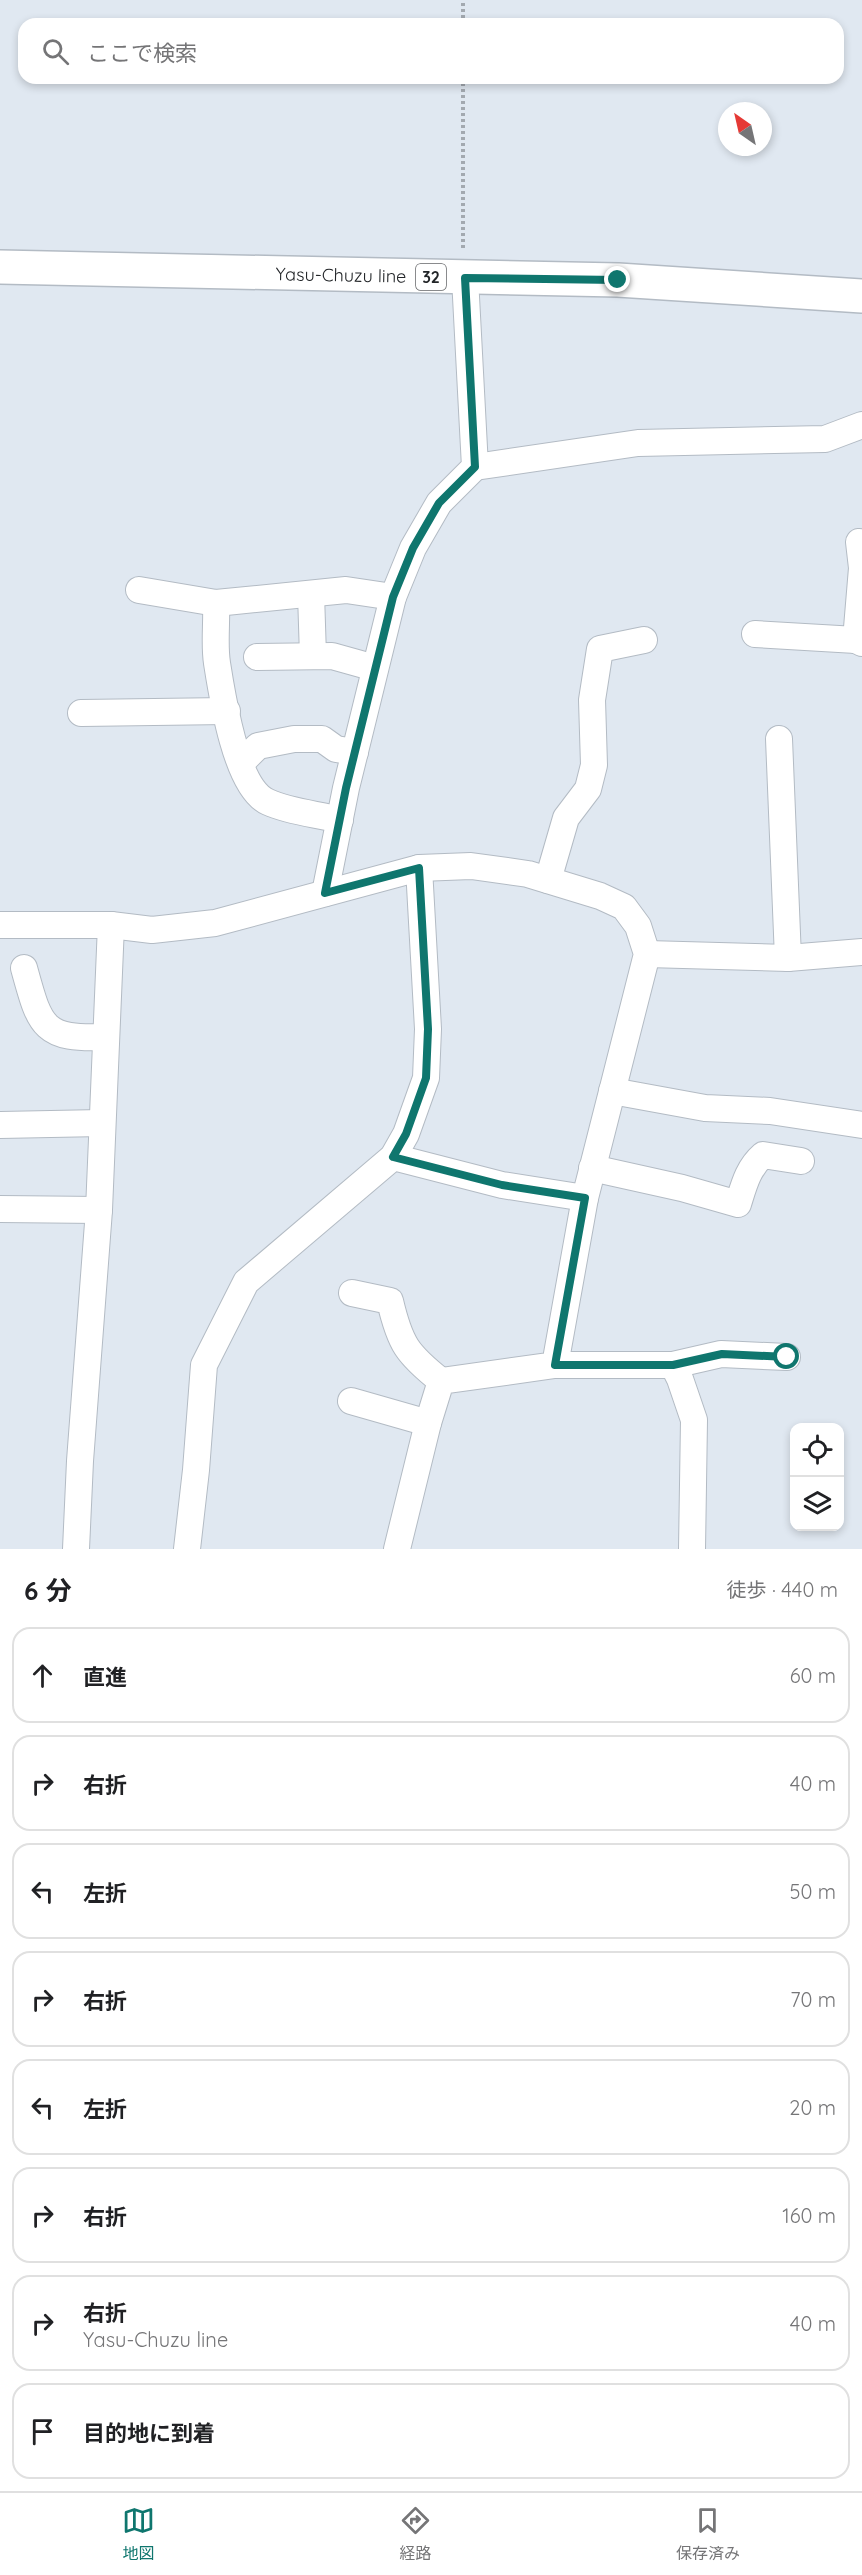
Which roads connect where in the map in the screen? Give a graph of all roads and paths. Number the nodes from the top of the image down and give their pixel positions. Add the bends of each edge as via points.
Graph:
1 (463, 0) edge
2 (463, 18) edge
3 (463, 84) edge
4 (0, 267) edge
5 (465, 278) junction
6 (862, 296) edge
7 (862, 425) edge
8 (475, 467) junction
9 (859, 542) dead end
10 (139, 590) dead end
11 (311, 594) junction
12 (393, 597) junction
13 (216, 603) junction
14 (755, 633) dead end
15 (644, 640) dead end
16 (859, 641) edge
17 (313, 656) junction
18 (257, 657) dead end
19 (375, 668) junction
20 (227, 711) junction
21 (81, 713) dead end
22 (779, 739) dead end
23 (355, 752) junction
24 (241, 763) junction
25 (340, 820) junction
26 (419, 868) junction
27 (548, 880) junction
28 (325, 893) junction
29 (0, 925) edge
30 (111, 925) junction
31 (862, 952) edge
32 (646, 954) junction
33 (788, 958) junction
34 (24, 968) dead end
35 (106, 1037) junction
36 (612, 1090) junction
37 (102, 1123) junction
38 (0, 1125) edge
39 (862, 1125) edge
40 (393, 1157) junction
41 (801, 1161) dead end
42 (592, 1168) junction
43 (585, 1198) junction
44 (0, 1209) edge
45 (99, 1210) junction
46 (352, 1293) dead end
47 (787, 1357) dead end
48 (555, 1365) junction
49 (673, 1365) junction
50 (441, 1381) junction
51 (351, 1401) dead end
52 (428, 1423) junction
53 (76, 1549) edge
54 (187, 1549) edge
55 (397, 1549) edge
56 (692, 1549) edge

1 - 2 path
3 - 5 path
4 - 5 main road, Yasu-Chuzu line / 32
5 - 6 main road, Yasu-Chuzu line / 32 via 618,280
5 - 8 street
7 - 8 street via 825,439 638,443
8 - 12 street via 439,503 413,548
9 - 16 street
10 - 13 street
11 - 12 street via 346,590
11 - 13 street
11 - 17 street
12 - 19 street
13 - 20 street via 217,661
14 - 16 street
15 - 27 street via 600,649 592,699 594,765 588,789 566,818
17 - 18 street
17 - 19 street via 332,656
19 - 23 street
20 - 21 street
20 - 24 street
22 - 33 street
23 - 24 street via 336,749 322,739 294,739 258,746
23 - 25 street
24 - 25 street via 250,786 267,802
25 - 28 street
26 - 27 street via 471,866
26 - 28 street
26 - 40 street via 428,1029 426,1078 406,1134
27 - 32 street via 624,907 638,926
28 - 30 street via 215,923 152,930
29 - 30 street
30 - 35 street
31 - 33 street
32 - 33 street
32 - 36 street
34 - 35 street via 34,1004 54,1032 69,1037
35 - 37 street
36 - 39 street via 705,1108 770,1111
36 - 42 street
37 - 38 street
37 - 45 street
40 - 43 street via 502,1185
40 - 54 street via 246,1282 204,1365
41 - 42 street via 763,1155 753,1163 738,1204
42 - 43 street
43 - 48 street
44 - 45 street
45 - 53 street
46 - 50 street via 390,1301 406,1350
47 - 49 street via 722,1354
48 - 49 street
48 - 50 street
49 - 56 street via 694,1420
50 - 52 street
51 - 52 street
52 - 55 street

